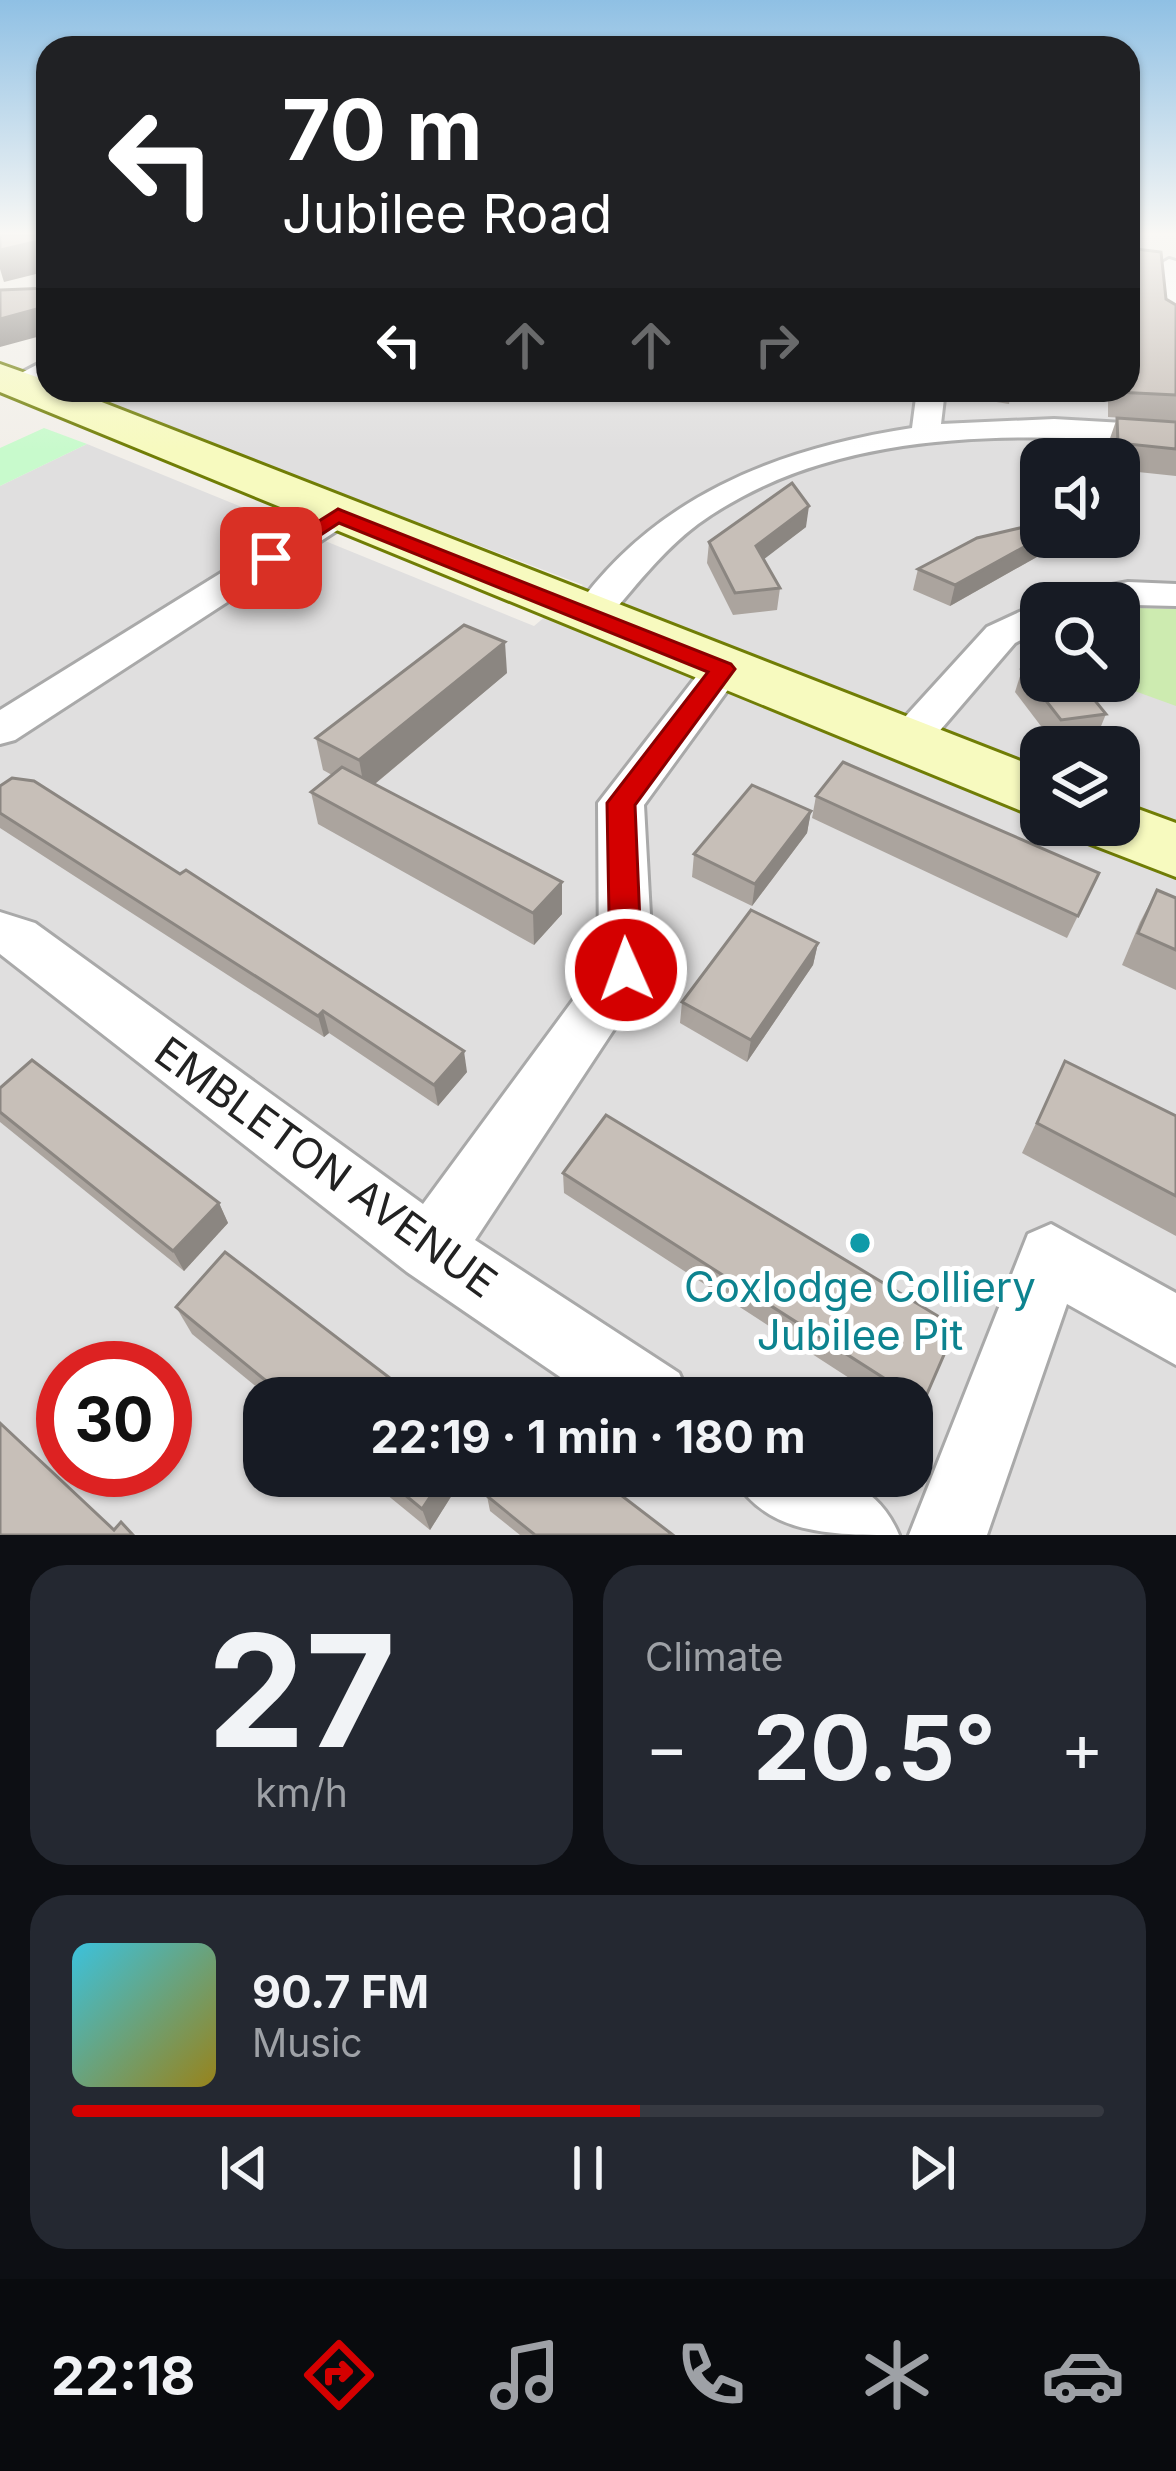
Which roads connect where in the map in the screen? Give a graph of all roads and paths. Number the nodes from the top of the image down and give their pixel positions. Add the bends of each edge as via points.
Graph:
1 (80, 402) edge
2 (929, 402) edge
3 (928, 434) junction
4 (1176, 435) edge
5 (338, 515) junction
6 (1140, 593) edge
7 (1176, 595) edge
8 (590, 615) junction
9 (1020, 625) edge
10 (723, 669) junction
11 (0, 730) edge
12 (909, 739) junction
13 (1020, 785) edge
14 (1140, 836) edge
15 (1176, 851) edge
16 (0, 932) edge
17 (430, 1249) junction
18 (1176, 1330) edge
19 (622, 1377) edge
20 (803, 1497) edge
21 (860, 1535) edge
22 (948, 1535) edge

1 - 5 street
2 - 3 street
3 - 4 street via 1079,427
3 - 8 street via 836,453 726,492 655,545
5 - 8 street
5 - 11 street
6 - 7 street
8 - 10 street
9 - 12 street via 1001,635
10 - 12 street
10 - 17 street via 621,803 626,970
12 - 13 street
14 - 15 street
16 - 17 street, EMBLETON AVENUE
17 - 19 street, EMBLETON AVENUE
18 - 22 street via 1051,1257
20 - 21 street

